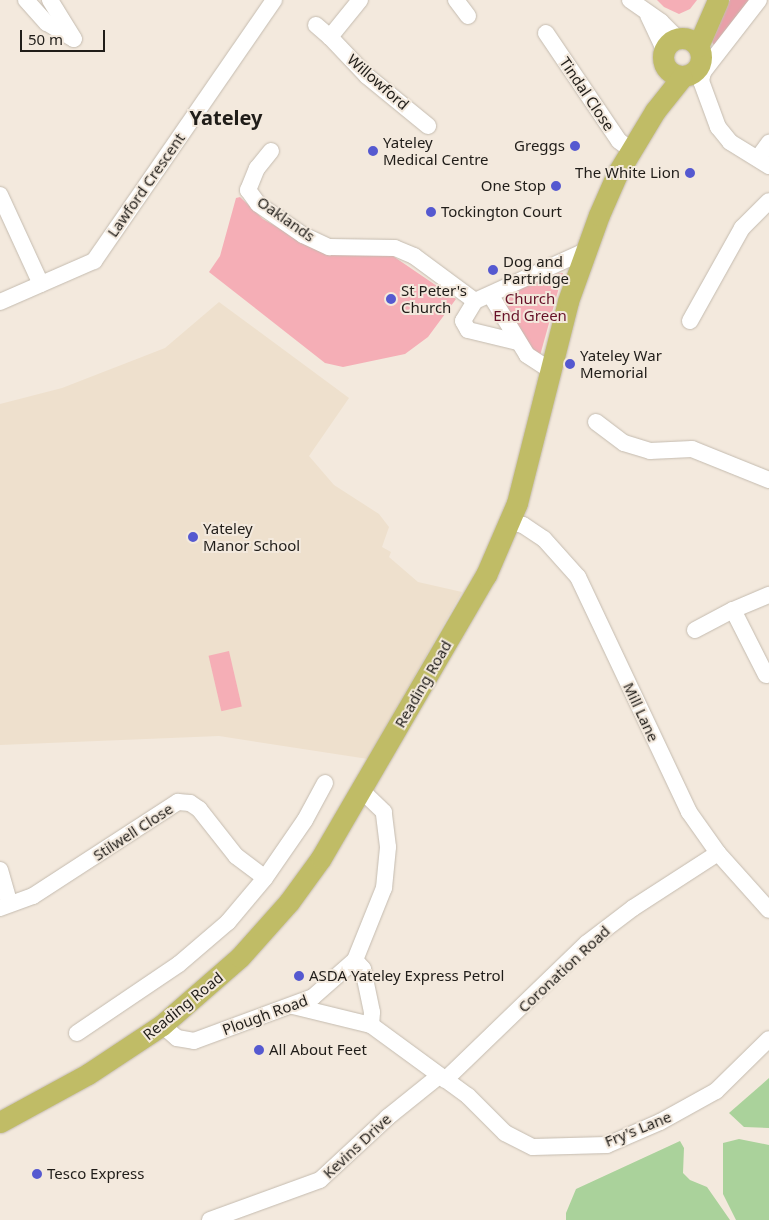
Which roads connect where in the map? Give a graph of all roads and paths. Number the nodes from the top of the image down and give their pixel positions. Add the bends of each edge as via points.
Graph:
1 (26, 0) edge
2 (50, 0) edge
3 (274, 0) edge
4 (360, 0) edge
5 (456, 0) edge
6 (630, 0) edge
7 (713, 0) edge
8 (718, 0) edge
9 (759, 0) edge
10 (468, 16) dead end
11 (316, 25) dead end
12 (546, 33) dead end
13 (330, 37) junction
14 (689, 60) junction
15 (428, 126) dead end
16 (769, 143) edge
17 (271, 151) dead end
18 (633, 151) junction
19 (764, 162) edge
20 (0, 195) edge
21 (769, 201) edge
22 (585, 251) junction
23 (42, 284) junction
24 (491, 296) junction
25 (475, 301) junction
26 (0, 302) edge
27 (690, 321) dead end
28 (518, 342) junction
29 (550, 370) junction
30 (596, 422) dead end
31 (769, 480) edge
32 (510, 522) junction
33 (769, 595) edge
34 (733, 610) junction
35 (695, 630) dead end
36 (766, 674) dead end
37 (325, 783) dead end
38 (362, 791) junction
39 (718, 853) junction
40 (0, 870) edge
41 (265, 878) junction
42 (5, 906) edge
43 (769, 910) edge
44 (355, 960) junction
45 (293, 1006) junction
46 (162, 1025) junction
47 (371, 1025) junction
48 (77, 1033) dead end
49 (769, 1039) edge
50 (442, 1078) junction
51 (0, 1122) edge
52 (233, 1216) edge
53 (210, 1220) edge

1 - 2 street via 47,23 74,38
3 - 23 street, Lawford Crescent via 94,261
4 - 13 street
5 - 10 street
6 - 14 street via 646,11
7 - 14 main road, Reading Road
8 - 14 main road, Reading Road
9 - 14 street
11 - 13 street, Willowford
12 - 18 street, Tindal Close via 619,141
13 - 15 street, Willowford via 366,76
14 - 18 main road, Reading Road
14 - 19 street via 718,127 730,142
16 - 19 street
17 - 25 street, Oaklands via 257,168 248,190 258,204 304,235 329,247 395,248 414,256
18 - 22 main road, Reading Road via 613,183
20 - 23 street
21 - 27 street via 742,228
22 - 24 street via 508,284
22 - 29 main road, Reading Road
23 - 26 street, Lawford Crescent
24 - 25 street
24 - 28 street
25 - 28 street via 463,321 468,330
28 - 29 street via 527,354
29 - 32 main road, Reading Road
30 - 31 street via 624,443 650,450 692,449
32 - 38 main road, Reading Road via 486,575
32 - 39 street, Mill Lane via 523,525 544,539 578,577 689,812
33 - 34 street
34 - 35 street
34 - 36 street
37 - 41 street via 305,820
38 - 44 street, Plough Road via 384,812 388,847 384,888
38 - 46 main road, Reading Road via 322,858 268,927 216,981
39 - 43 street, Mill Lane
39 - 50 street, Coronation Road via 633,908 587,943
40 - 42 street, Stilwell Close
41 - 42 street, Stilwell Close via 236,856 199,809 190,803 178,802 33,896
41 - 48 street via 205,943
44 - 45 street, Plough Road via 328,986
44 - 47 street via 363,969 372,1012
45 - 46 street, Plough Road via 194,1041 176,1038
45 - 47 street, Fry's Lane
46 - 51 main road, Reading Road via 88,1074
47 - 50 street, Fry's Lane
49 - 50 street, Fry's Lane via 716,1091 660,1122 607,1145 533,1147 505,1133 468,1096
50 - 52 street, Kevins Drive via 388,1116 320,1180
52 - 53 street, Kevins Drive

